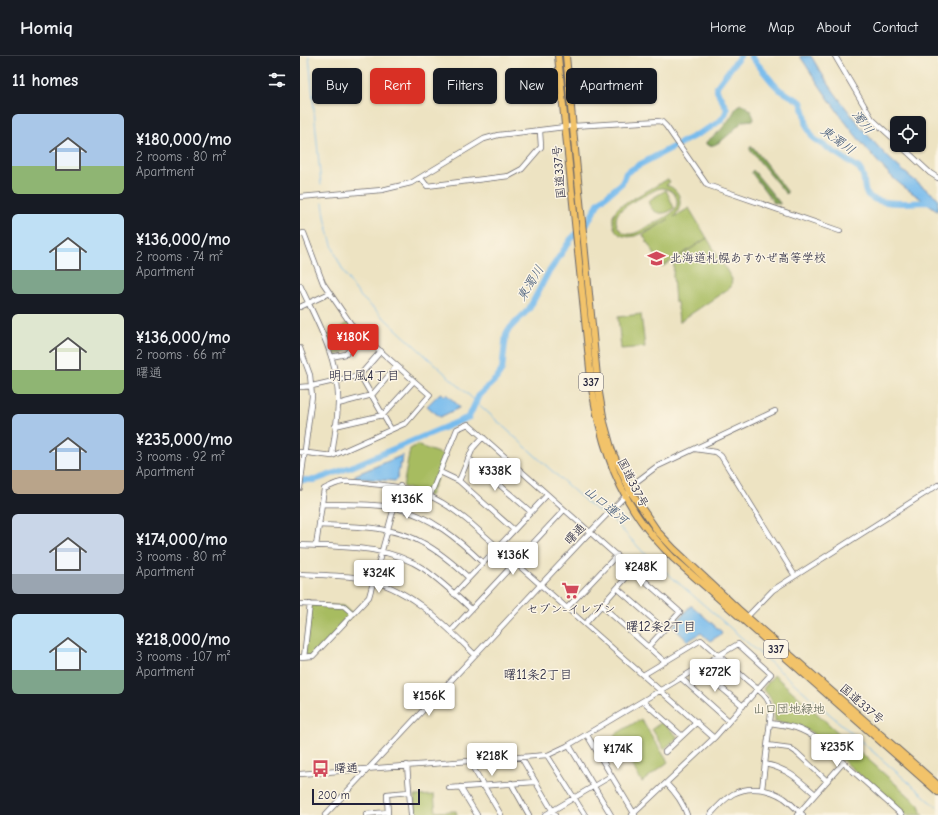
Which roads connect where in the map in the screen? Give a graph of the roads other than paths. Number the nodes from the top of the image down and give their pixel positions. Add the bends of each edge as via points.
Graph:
1 (558, 56) edge
2 (566, 56) edge
3 (835, 56) edge
4 (573, 126) junction
5 (566, 128) junction
6 (540, 131) junction
7 (890, 136) edge
8 (908, 152) edge
9 (421, 178) junction
10 (938, 178) edge
11 (300, 197) edge
12 (840, 231) dead end
13 (300, 234) edge
14 (300, 285) edge
15 (330, 293) junction
16 (308, 303) junction
17 (300, 307) edge
18 (362, 335) junction
19 (300, 348) edge
20 (381, 351) junction
21 (331, 357) junction
22 (397, 366) junction
23 (360, 375) junction
24 (337, 381) junction
25 (414, 381) junction
26 (312, 386) junction
27 (300, 388) edge
28 (372, 396) junction
29 (338, 404) junction
30 (774, 411) dead end
31 (383, 415) junction
32 (335, 426) junction
33 (391, 429) junction
34 (483, 437) junction
35 (695, 449) junction
36 (302, 452) edge
37 (332, 456) junction
38 (468, 459) junction
39 (440, 472) junction
40 (459, 481) junction
41 (300, 485) edge
42 (938, 485) edge
43 (400, 486) junction
44 (300, 488) edge
45 (627, 494) junction
46 (547, 495) junction
47 (430, 496) junction
48 (322, 504) junction
49 (394, 508) junction
50 (564, 510) junction
51 (531, 512) junction
52 (319, 525) junction
53 (388, 530) junction
54 (514, 530) junction
55 (590, 532) junction
56 (300, 545) edge
57 (316, 546) junction
58 (498, 547) junction
59 (382, 552) junction
60 (617, 555) junction
61 (515, 562) junction
62 (483, 563) junction
63 (633, 570) junction
64 (300, 574) edge
65 (795, 576) junction
66 (469, 578) junction
67 (374, 581) junction
68 (540, 585) junction
69 (617, 588) junction
70 (454, 594) junction
71 (300, 604) edge
72 (310, 604) junction
73 (602, 606) junction
74 (567, 608) junction
75 (471, 609) junction
76 (353, 614) junction
77 (745, 618) junction
78 (585, 624) junction
79 (664, 629) junction
80 (451, 631) junction
81 (648, 646) junction
82 (475, 654) junction
83 (719, 656) junction
84 (302, 657) edge
85 (665, 662) junction
86 (698, 668) junction
87 (643, 675) junction
88 (681, 678) junction
89 (757, 689) junction
90 (661, 690) junction
91 (643, 701) junction
92 (743, 706) junction
93 (730, 721) junction
94 (697, 722) junction
95 (770, 723) junction
96 (587, 735) junction
97 (682, 736) junction
98 (714, 738) junction
99 (569, 745) junction
100 (767, 745) junction
101 (666, 752) dead end
102 (548, 755) junction
103 (521, 756) junction
104 (469, 761) junction
105 (843, 763) junction
106 (765, 764) junction
107 (407, 765) junction
108 (370, 769) junction
109 (300, 774) edge
110 (611, 776) junction
111 (827, 781) junction
112 (535, 782) junction
113 (666, 783) junction
114 (511, 784) junction
115 (938, 785) edge
116 (483, 786) junction
117 (594, 786) junction
118 (460, 787) junction
119 (449, 788) dead end
120 (762, 789) junction
121 (410, 792) junction
122 (938, 792) edge
123 (815, 794) junction
124 (575, 798) junction
125 (388, 813) edge
126 (554, 813) edge
127 (634, 814) edge
128 (800, 814) edge
129 (326, 815) edge
130 (366, 815) edge
131 (411, 815) edge
132 (477, 815) edge
133 (501, 815) edge
134 (529, 815) edge
135 (545, 815) edge
136 (585, 815) edge
137 (611, 815) edge
138 (687, 815) edge
139 (710, 815) edge
140 (902, 815) edge

1 - 5 highway, 国道337号 / 337
2 - 4 highway, 国道337号 / 337
3 - 7 street via 872,119
4 - 5 street
4 - 12 street via 662,122 709,186
4 - 45 highway, 国道337号 / 337 via 598,387 604,422
5 - 6 street
5 - 45 highway, 国道337号 / 337 via 592,389 607,454
6 - 9 street via 484,139
6 - 9 street via 541,147 522,169 509,176 427,186
8 - 10 street
9 - 11 street via 411,184 382,190
13 - 15 street via 304,234 323,283
14 - 16 street
15 - 16 street
15 - 18 street via 353,328
16 - 17 street
16 - 21 street
18 - 20 street
18 - 21 street via 346,354
19 - 26 street
20 - 22 street
20 - 23 street
21 - 24 street
22 - 25 street
22 - 28 street
23 - 24 street
23 - 28 street
24 - 26 street
24 - 29 street
25 - 31 street
25 - 33 street via 430,395 406,423
26 - 27 street
26 - 36 street via 312,407
28 - 29 street
28 - 31 street
29 - 32 street
30 - 35 street, 曙通
31 - 32 street
31 - 33 street
32 - 37 street
33 - 37 street
34 - 38 street via 473,448
34 - 39 street via 468,424 457,429
34 - 46 street
35 - 45 street, 曙通 via 656,467 632,485
35 - 65 street via 716,452 721,456
36 - 37 street
36 - 41 street
38 - 40 street
38 - 51 street
39 - 40 street
39 - 47 street
40 - 54 street
41 - 44 street
42 - 65 street
43 - 47 street
43 - 48 street via 339,482 324,489
43 - 49 street
45 - 55 street, 曙通
45 - 77 highway, 国道337号 / 337 via 639,519 652,536 673,558
46 - 50 street
46 - 51 street
47 - 58 street via 450,506
48 - 49 street
48 - 52 street
49 - 53 street
49 - 62 street via 440,527 457,538
50 - 55 street
50 - 61 street
51 - 54 street
52 - 53 street
52 - 57 street
53 - 59 street
53 - 66 street via 424,543
54 - 58 street
55 - 60 street
55 - 68 street, 曙通
56 - 57 street
57 - 59 street via 364,548
58 - 61 street
58 - 62 street
59 - 67 street
59 - 70 street via 400,557 424,569
60 - 63 street
60 - 74 street
61 - 68 street
61 - 75 street
62 - 66 street
63 - 69 street
63 - 79 street via 680,612
64 - 67 street
65 - 77 street via 773,590
66 - 70 street
67 - 76 street via 369,597
67 - 80 street via 411,598
68 - 74 street
68 - 82 street, 曙通
69 - 73 street
69 - 79 street
70 - 75 street
71 - 72 street
72 - 76 street via 344,606
72 - 84 street
73 - 78 street
73 - 81 street
74 - 78 street
75 - 80 street
76 - 84 street via 313,656
77 - 115 highway, 国道337号 / 337
77 - 122 highway, 国道337号 / 337
78 - 87 street
79 - 81 street
80 - 82 street
81 - 85 street
82 - 108 street, 曙通
83 - 85 street via 701,640
83 - 86 street
83 - 89 street
83 - 89 street via 738,644 770,674
85 - 87 street
86 - 88 street
86 - 92 street
87 - 90 street
88 - 90 street
88 - 93 street
89 - 92 street
89 - 95 street via 767,698 771,708
90 - 91 street
90 - 94 street
91 - 96 street
91 - 97 street
92 - 93 street
93 - 98 street
94 - 97 street
94 - 98 street
95 - 100 street
95 - 105 street via 806,732
96 - 99 street
96 - 110 street
97 - 101 street
98 - 113 street
99 - 102 street
99 - 117 street
100 - 106 street
100 - 111 street via 790,748
102 - 103 street
102 - 124 street
103 - 104 street
103 - 112 street
104 - 107 street
104 - 116 street
105 - 111 street
105 - 140 street
106 - 120 street
106 - 123 street via 787,771
107 - 108 street
107 - 121 street
108 - 109 street
108 - 129 street, 曙通
110 - 117 street
110 - 127 street
111 - 123 street
112 - 114 street
112 - 126 street
113 - 127 street
113 - 138 street via 677,794
114 - 116 street
114 - 134 street
116 - 118 street
116 - 133 street
117 - 124 street
117 - 137 street
118 - 119 street
118 - 132 street
120 - 128 street via 784,799
120 - 139 street via 734,794
121 - 125 street via 387,794
121 - 131 street
123 - 128 street
124 - 126 street
124 - 136 street
125 - 130 street
126 - 135 street

